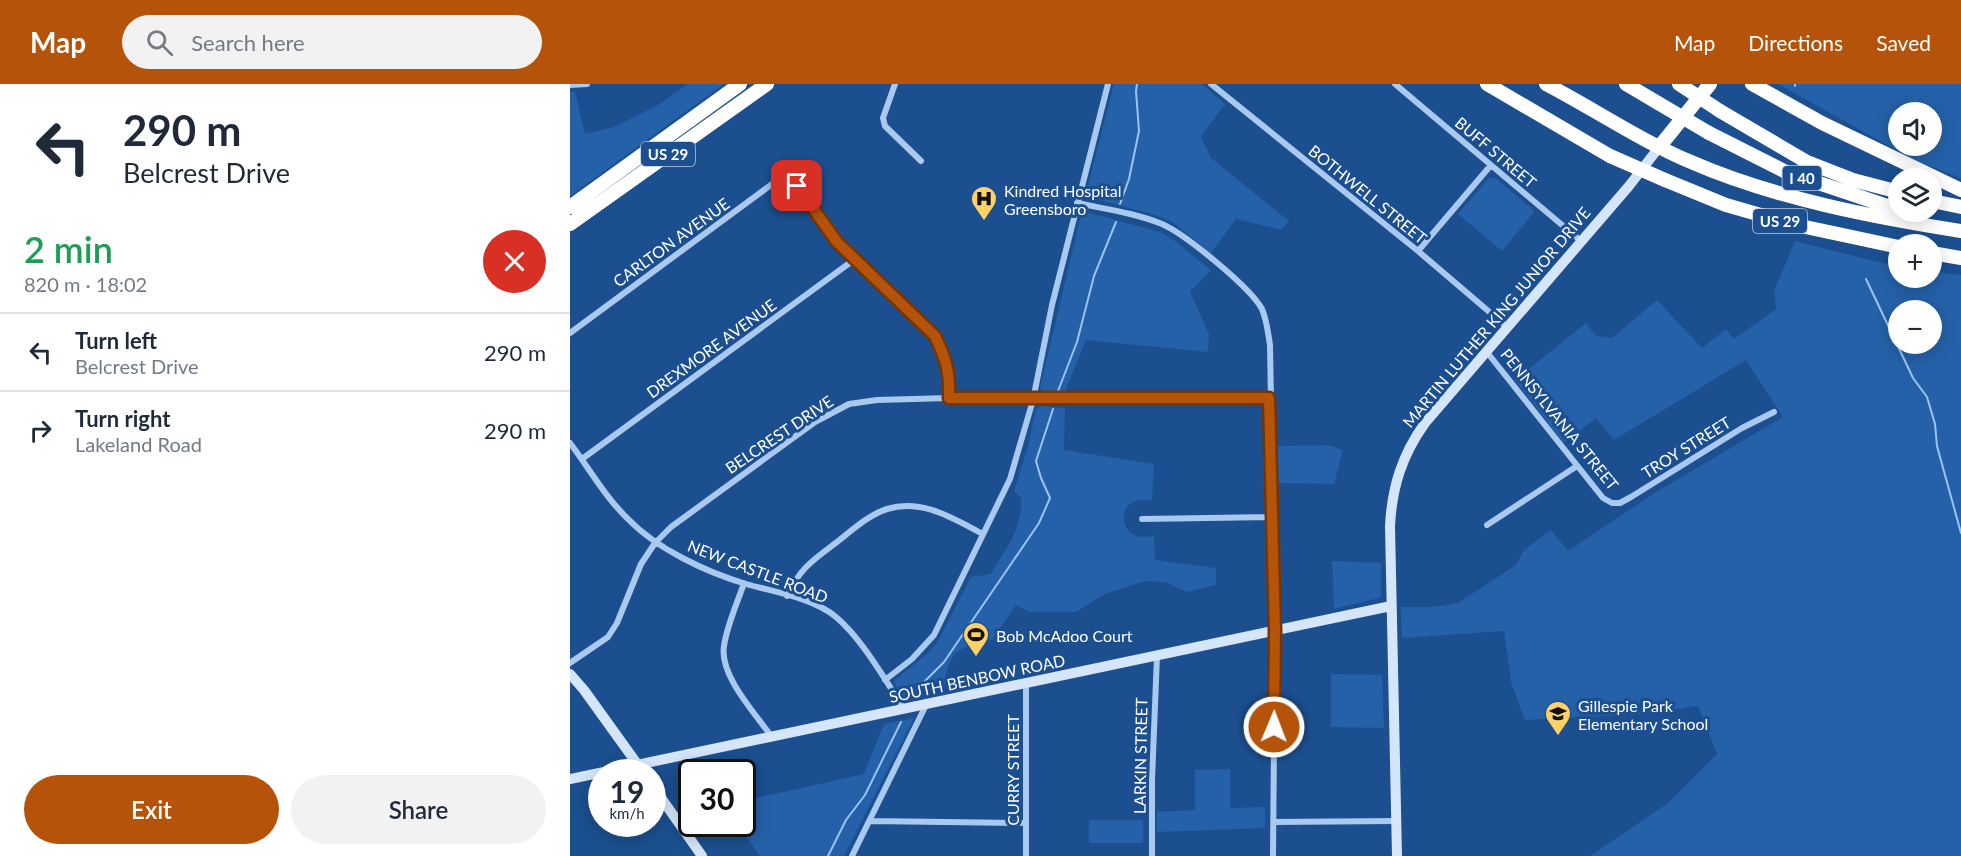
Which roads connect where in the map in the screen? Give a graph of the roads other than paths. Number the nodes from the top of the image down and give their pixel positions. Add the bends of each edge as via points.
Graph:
1 (587, 84) edge
2 (740, 84) edge
3 (767, 84) edge
4 (895, 84) edge
5 (1108, 84) edge
6 (1211, 84) edge
7 (1395, 84) edge
8 (1487, 84) edge
9 (1546, 84) edge
10 (1626, 84) edge
11 (1679, 84) edge
12 (1710, 84) edge
13 (1752, 84) edge
14 (570, 85) edge
15 (1659, 146) junction
16 (921, 161) dead end
17 (1491, 165) junction
18 (1888, 189) edge
19 (1961, 190) edge
20 (1077, 202) junction
21 (1942, 203) edge
22 (1888, 206) edge
23 (570, 207) edge
24 (1961, 207) edge
25 (1934, 222) edge
26 (570, 224) edge
27 (1961, 231) edge
28 (1581, 241) junction
29 (1888, 245) edge
30 (1418, 251) junction
31 (1942, 255) edge
32 (1961, 258) edge
33 (855, 259) junction
34 (1507, 327) junction
35 (570, 333) edge
36 (1486, 351) junction
37 (949, 398) junction
38 (1269, 398) junction
39 (1033, 400) junction
40 (1774, 412) dead end
41 (570, 443) edge
42 (582, 459) junction
43 (1577, 466) junction
44 (1612, 503) joint
45 (1272, 517) junction
46 (1142, 519) dead end
47 (1487, 525) dead end
48 (983, 534) junction
49 (655, 543) junction
50 (744, 583) junction
51 (787, 596) junction
52 (1390, 606) junction
53 (1275, 631) junction
54 (1157, 656) junction
55 (570, 663) edge
56 (570, 674) edge
57 (885, 680) junction
58 (1026, 683) junction
59 (927, 703) junction
60 (904, 708) junction
61 (771, 736) junction
62 (633, 759) edge
63 (666, 762) edge
64 (588, 776) edge
65 (570, 779) edge
66 (666, 805) edge
67 (871, 820) junction
68 (1396, 821) junction
69 (1273, 822) junction
70 (1026, 823) junction
71 (702, 856) edge
72 (852, 856) edge
73 (1026, 856) edge
74 (1152, 856) edge
75 (1273, 856) edge
76 (1396, 856) edge

1 - 14 street
2 - 23 highway, US 29
3 - 26 highway, US 29
4 - 16 street via 883,118 885,126
5 - 20 street
6 - 30 street, BOTHWELL STREET
7 - 17 street, BUFF STREET
8 - 29 highway, US 29, bridge via 1610,156 1726,206
9 - 15 highway
10 - 22 highway, I 40, bridge via 1786,172
11 - 18 highway, I 40, bridge via 1807,162
12 - 15 highway, MARTIN LUTHER KING JUNIOR DRIVE
13 - 19 highway via 1822,123
15 - 27 highway via 1732,179 1828,205
15 - 28 main road, MARTIN LUTHER KING JUNIOR DRIVE
17 - 28 street, BUFF STREET
17 - 30 street
20 - 38 street via 1165,225 1254,297 1268,325
20 - 39 street
21 - 24 highway
25 - 27 highway
28 - 34 main road, MARTIN LUTHER KING JUNIOR DRIVE
30 - 34 street, BOTHWELL STREET
31 - 32 highway
33 - 35 street, CARLTON AVENUE via 837,242 787,173
33 - 37 street via 935,336 950,375
33 - 42 street, DREXMORE AVENUE
34 - 36 main road, MARTIN LUTHER KING JUNIOR DRIVE
36 - 43 street, PENNSYLVANIA STREET
36 - 52 main road, MARTIN LUTHER KING JUNIOR DRIVE via 1425,423 1404,456 1391,508
37 - 39 street, BELCREST DRIVE
37 - 49 street, BELCREST DRIVE via 877,400 837,409 670,526
38 - 39 street, BELCREST DRIVE
38 - 45 street
39 - 48 street via 1010,479
40 - 44 street, TROY STREET via 1631,497
41 - 42 street, NEW CASTLE ROAD
42 - 49 street, NEW CASTLE ROAD via 626,518
43 - 44 street, PENNSYLVANIA STREET via 1603,498
43 - 47 street
45 - 46 street
45 - 53 street
48 - 51 street via 936,510 902,506 886,509 808,563
48 - 57 street via 934,635
49 - 50 street, NEW CASTLE ROAD
49 - 55 street, BELCREST DRIVE via 641,564 612,630
50 - 51 street, NEW CASTLE ROAD
50 - 61 street via 725,641 724,660 729,676
51 - 57 street, NEW CASTLE ROAD via 834,615 851,631
52 - 53 main road, SOUTH BENBOW ROAD
52 - 68 main road, MARTIN LUTHER KING JUNIOR DRIVE
53 - 54 main road, SOUTH BENBOW ROAD
53 - 69 street
54 - 58 main road, SOUTH BENBOW ROAD
54 - 74 street, LARKIN STREET
56 - 62 main road
57 - 60 street, NEW CASTLE ROAD
58 - 59 main road, SOUTH BENBOW ROAD
58 - 70 street, CURRY STREET
59 - 60 main road, SOUTH BENBOW ROAD
59 - 67 street
60 - 61 main road, SOUTH BENBOW ROAD
61 - 63 main road, SOUTH BENBOW ROAD
64 - 65 main road, SOUTH BENBOW ROAD
66 - 71 main road
67 - 70 street
67 - 72 street
68 - 69 street
68 - 76 main road, MARTIN LUTHER KING JUNIOR DRIVE
69 - 75 street
70 - 73 street, CURRY STREET

